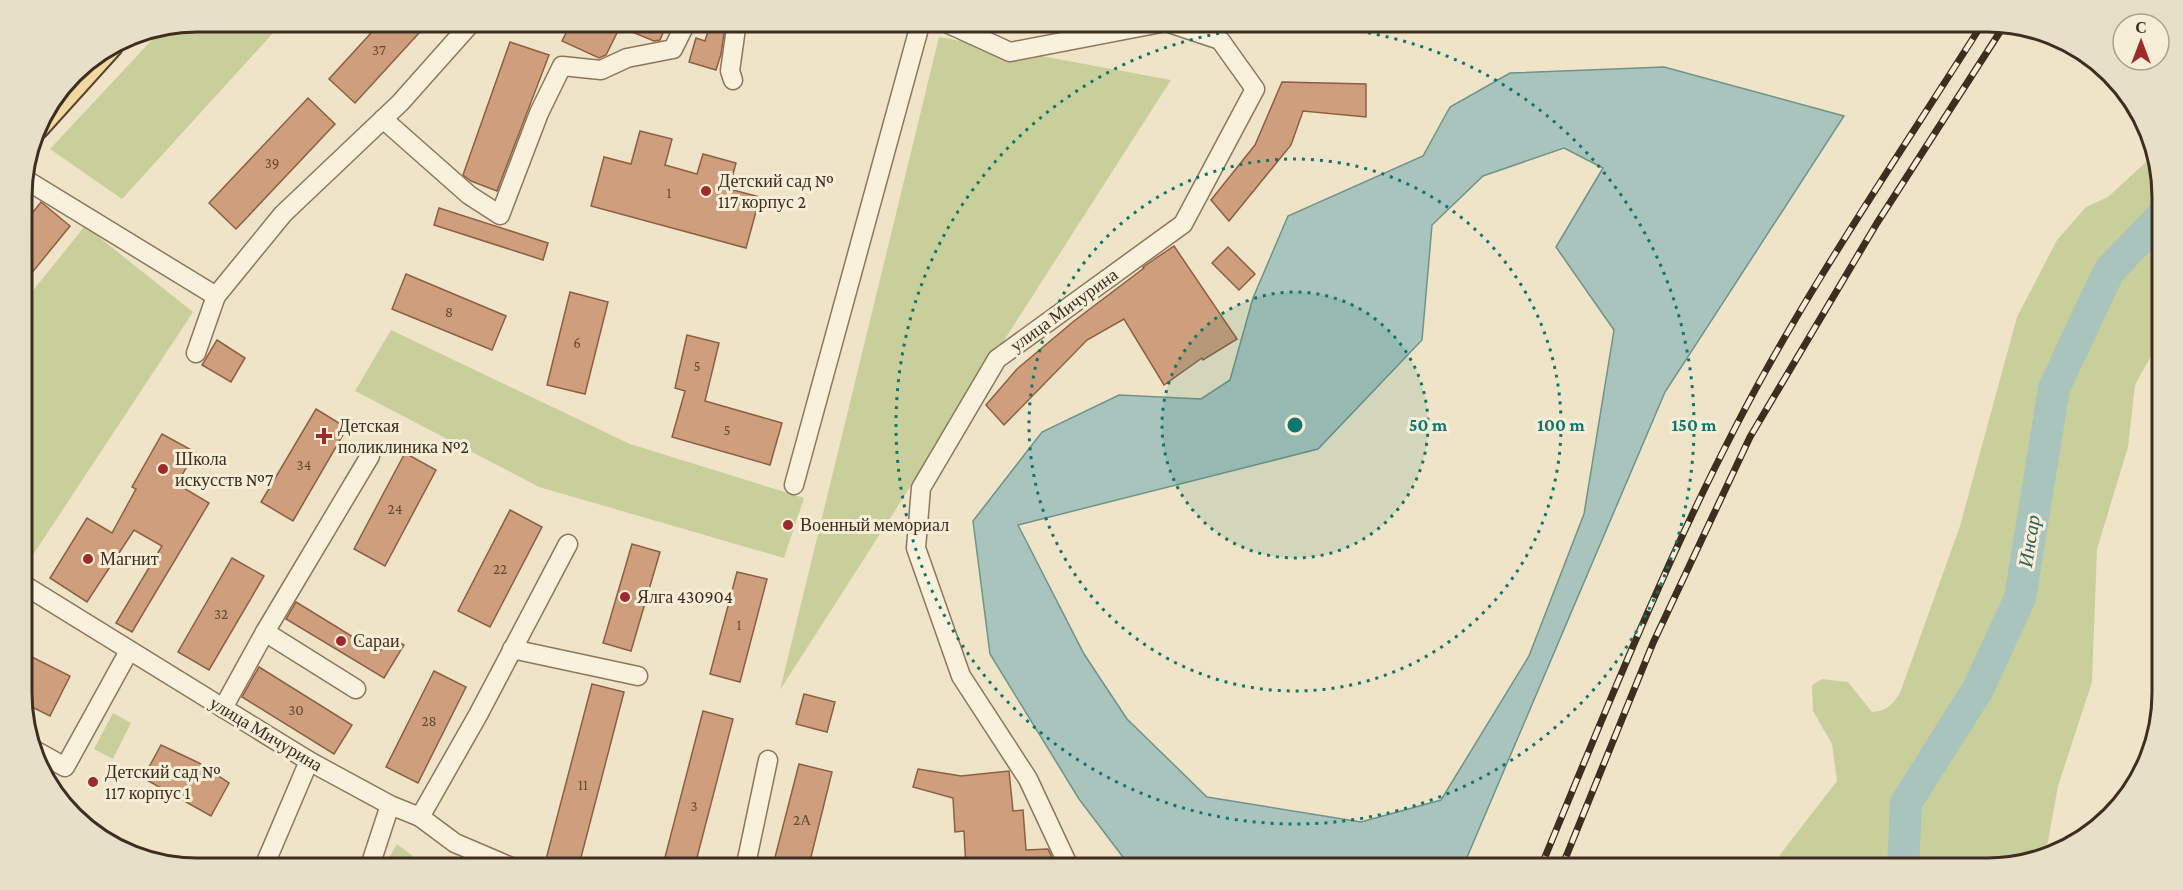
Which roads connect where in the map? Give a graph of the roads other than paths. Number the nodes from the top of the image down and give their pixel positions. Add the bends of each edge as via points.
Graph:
1 (463, 32) edge
2 (682, 32) edge
3 (735, 32) edge
4 (918, 32) edge
5 (966, 32) edge
6 (1114, 32) edge
7 (1196, 32) edge
8 (82, 79) edge
9 (733, 80) dead end
10 (70, 92) edge
11 (383, 119) junction
12 (32, 184) edge
13 (216, 296) junction
14 (196, 352) dead end
15 (370, 456) dead end
16 (794, 485) dead end
17 (568, 544) dead end
18 (31, 590) edge
19 (265, 632) junction
20 (512, 649) junction
21 (129, 651) junction
22 (638, 676) dead end
23 (356, 689) dead end
24 (223, 708) junction
25 (44, 756) edge
26 (309, 760) junction
27 (768, 760) dead end
28 (390, 805) junction
29 (420, 817) junction
30 (268, 858) edge
31 (373, 858) edge
32 (490, 858) edge
33 (747, 858) edge
34 (1065, 858) edge

1 - 11 street
2 - 11 street via 673,49 627,58 601,70 562,66 539,113 500,215 469,195
3 - 9 street via 730,70
4 - 16 street
5 - 6 street, улица Мичурина via 1010,52
7 - 34 street, улица Мичурина via 1220,40 1255,89 1183,224 997,359 921,488 916,548 961,676 1028,779
8 - 10 main road
11 - 13 street via 283,214
12 - 13 street
13 - 14 street
15 - 19 street
17 - 20 street
18 - 21 street, улица Мичурина
19 - 23 street
19 - 24 street
20 - 22 street
20 - 29 street
21 - 24 street, улица Мичурина
21 - 25 street via 65,767
24 - 26 street, улица Мичурина
26 - 28 street, улица Мичурина
26 - 30 street
27 - 33 street
28 - 29 street, улица Мичурина
28 - 31 street
29 - 32 street, улица Мичурина via 455,843

